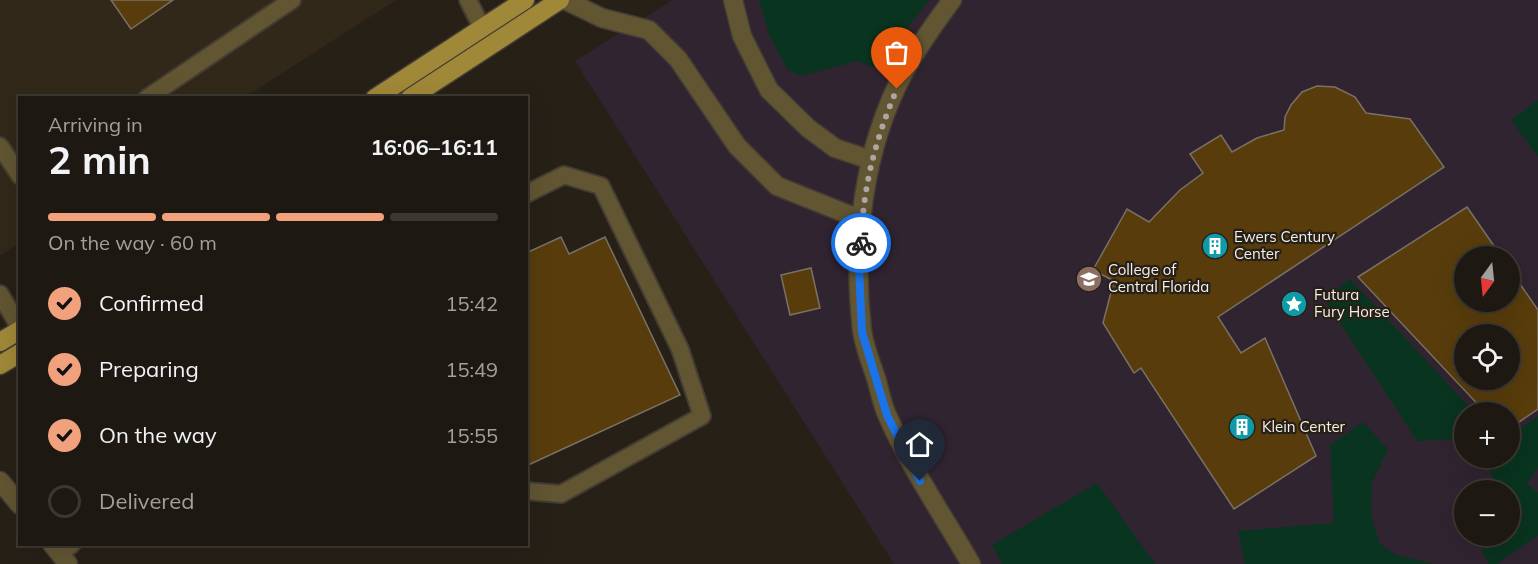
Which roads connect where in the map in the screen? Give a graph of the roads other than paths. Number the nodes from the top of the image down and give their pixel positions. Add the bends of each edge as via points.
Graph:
1 (292, 0) edge
2 (468, 0) edge
3 (525, 0) edge
4 (560, 0) edge
5 (565, 0) edge
6 (733, 0) edge
7 (952, 0) edge
8 (482, 28) junction
9 (150, 96) edge
10 (378, 96) edge
11 (413, 96) edge
12 (0, 146) edge
13 (871, 160) junction
14 (18, 173) edge
15 (528, 193) edge
16 (862, 220) junction
17 (0, 294) edge
18 (18, 326) edge
19 (18, 330) edge
20 (0, 342) edge
21 (18, 353) edge
22 (0, 365) edge
23 (0, 481) edge
24 (528, 491) edge
25 (18, 503) edge
26 (968, 558) edge

1 - 9 lane
2 - 8 lane
3 - 8 main road
4 - 11 main road
5 - 16 street via 602,18 649,30 678,58 737,146 777,186
6 - 13 street via 742,36 769,90 835,148
7 - 13 street via 904,74
8 - 10 main road
12 - 14 lane
13 - 16 street
15 - 24 lane via 564,175 601,186 680,350 702,416 561,494
16 - 26 street via 862,332 887,415 920,481
17 - 18 lane
19 - 20 main road
21 - 22 main road
23 - 25 street

